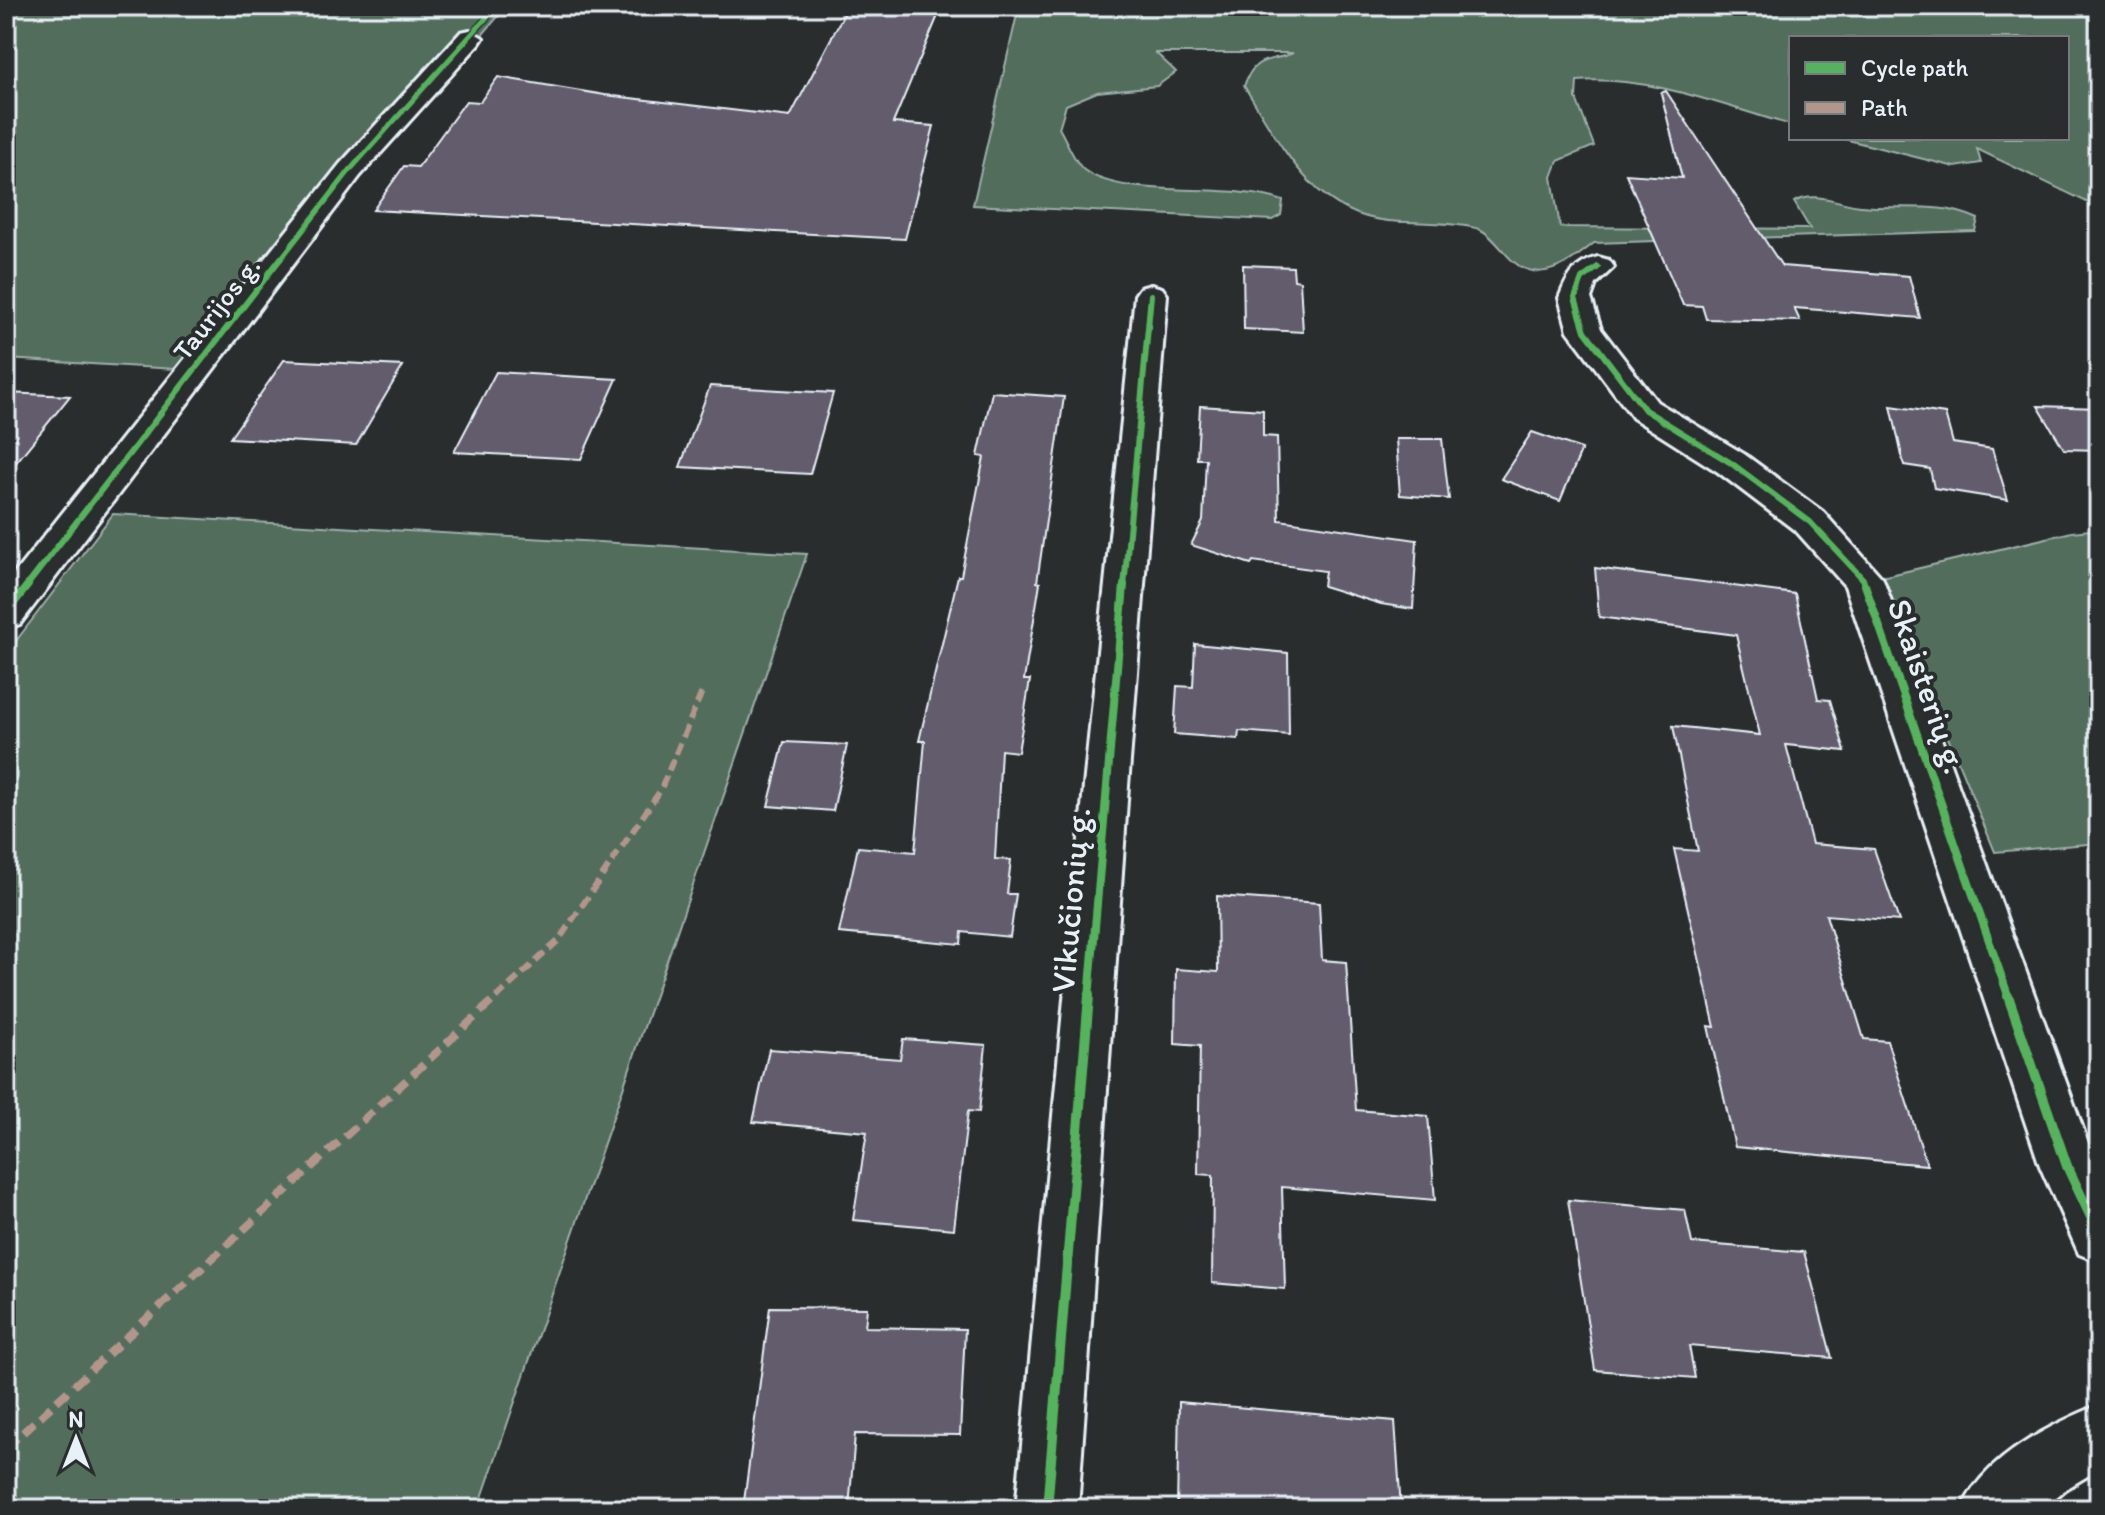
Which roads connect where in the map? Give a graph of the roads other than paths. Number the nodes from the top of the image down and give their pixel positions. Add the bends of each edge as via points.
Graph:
1 (470, 38) dead end
2 (1598, 267) dead end
3 (1151, 295) dead end
4 (6, 613) edge
5 (2099, 1234) edge
6 (2099, 1435) edge
7 (1047, 1509) edge
8 (1993, 1509) edge

1 - 4 street, Taurijos g. via 350,170
2 - 5 street, Skaisterių g. via 1582,279 1575,298 1585,331 1645,410 1731,463 1810,522 1863,579 2067,1166
3 - 7 street, Vikučionių g.
6 - 8 street via 2044,1467

